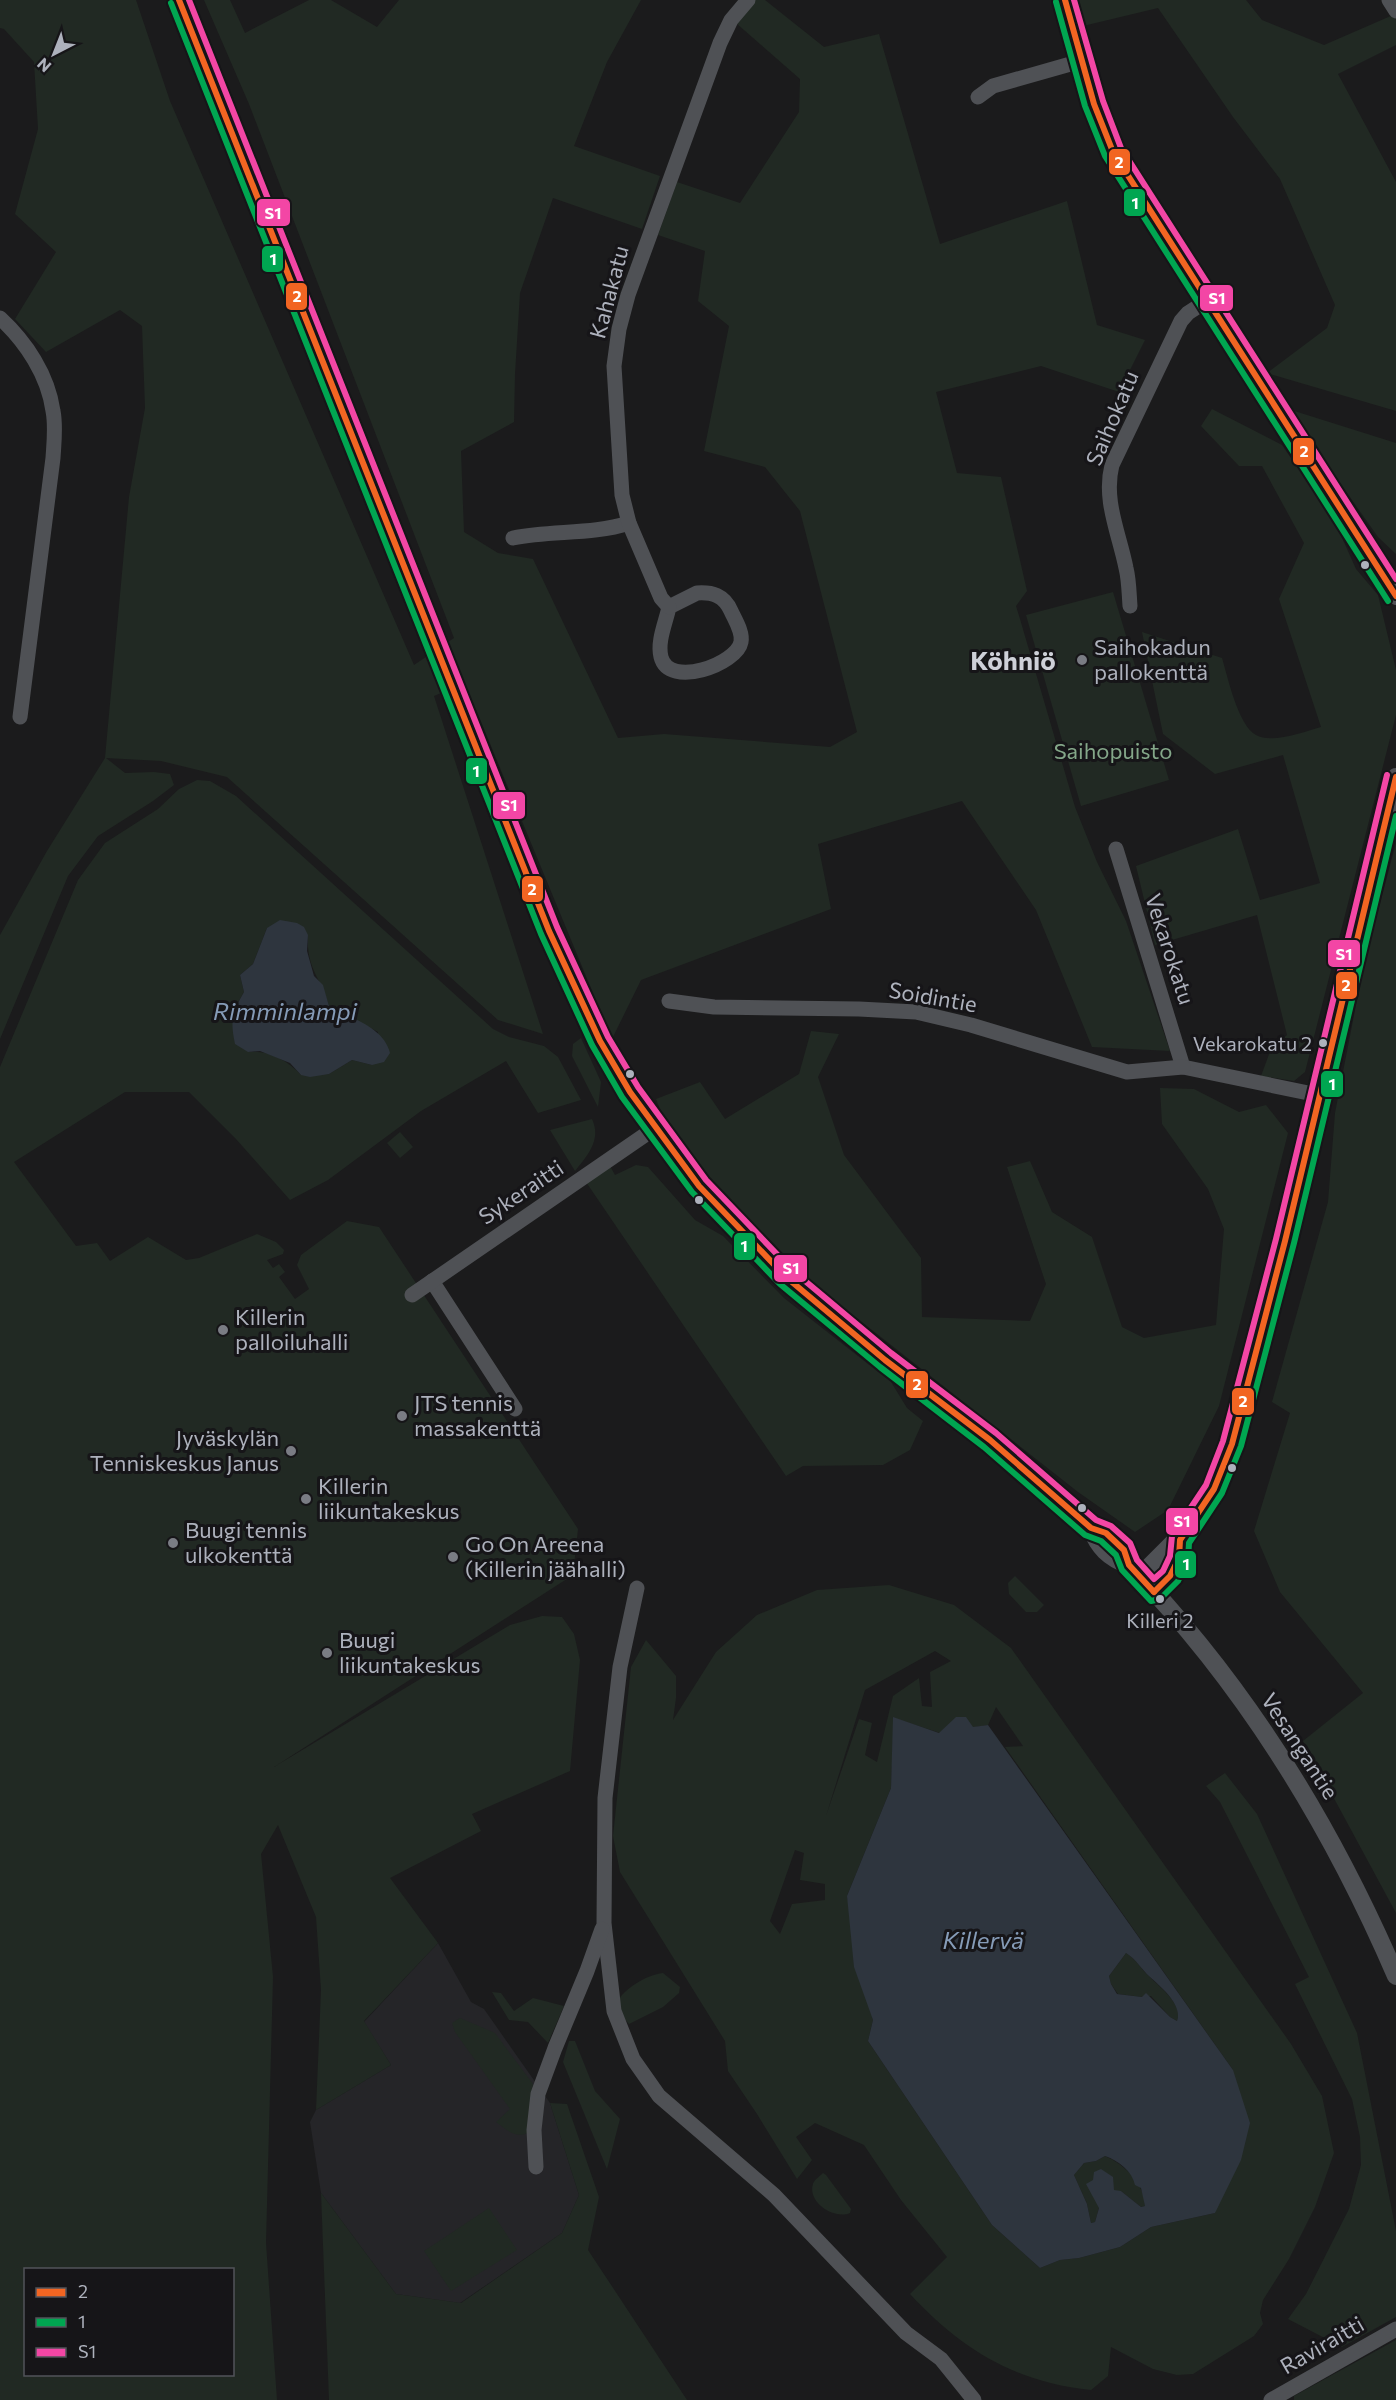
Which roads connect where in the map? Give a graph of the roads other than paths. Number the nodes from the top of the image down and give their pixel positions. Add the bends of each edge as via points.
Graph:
1 (179, 0) edge
2 (748, 0) edge
3 (1065, 0) edge
4 (1389, 0) edge
5 (1396, 11) edge
6 (1081, 61) junction
7 (978, 98) dead end
8 (1208, 300) junction
9 (0, 318) edge
10 (629, 523) junction
11 (513, 538) dead end
12 (1396, 596) edge
13 (1130, 606) dead end
14 (669, 607) junction
15 (20, 717) dead end
16 (1396, 777) edge
17 (1116, 849) dead end
18 (669, 1001) dead end
19 (1183, 1067) junction
20 (1318, 1095) junction
21 (655, 1128) junction
22 (432, 1281) junction
23 (412, 1295) dead end
24 (515, 1408) dead end
25 (1180, 1539) junction
26 (1134, 1571) junction
27 (637, 1588) dead end
28 (1155, 1593) junction
29 (604, 1923) junction
30 (1396, 1976) edge
31 (536, 2167) dead end
32 (1396, 2329) edge
33 (974, 2400) edge
34 (1271, 2400) edge

1 - 21 street, Vesangantie via 549,931 600,1041
2 - 10 street, Kahakatu via 731,20 720,43 657,211 619,329 614,366 622,495
3 - 6 street
4 - 5 street
6 - 7 street via 993,86
6 - 8 street via 1113,152
8 - 12 street
8 - 13 street, Saihokatu via 1181,321 1108,480
9 - 15 street via 19,337 40,372 53,411 52,469
10 - 11 street via 609,530
10 - 14 street, Kahakatu via 661,598
14 - 14 street via 661,658 673,671 693,672 712,666 738,648 740,633 729,606 716,594 697,593
16 - 20 street
17 - 19 street, Vekarokatu
18 - 19 street, Soidintie via 714,1007 916,1012 1127,1072
19 - 20 street
20 - 25 street via 1232,1444 1214,1489
21 - 22 street, Sykeraitti
21 - 26 street, Vesangantie via 699,1186 786,1277 885,1360 990,1440 1091,1528 1096,1543 1113,1560
22 - 23 street, Sykeraitti
22 - 24 street
25 - 26 street
25 - 28 street via 1177,1563
26 - 28 street, Vesangantie
27 - 29 street via 621,1667 605,1798
28 - 30 street, Vesangantie via 1252,1715 1298,1783 1339,1855
29 - 31 street via 538,2094 534,2130
29 - 33 street via 614,2011 633,2059 659,2096 774,2195 906,2333 941,2359
32 - 34 street, Raviraitti

